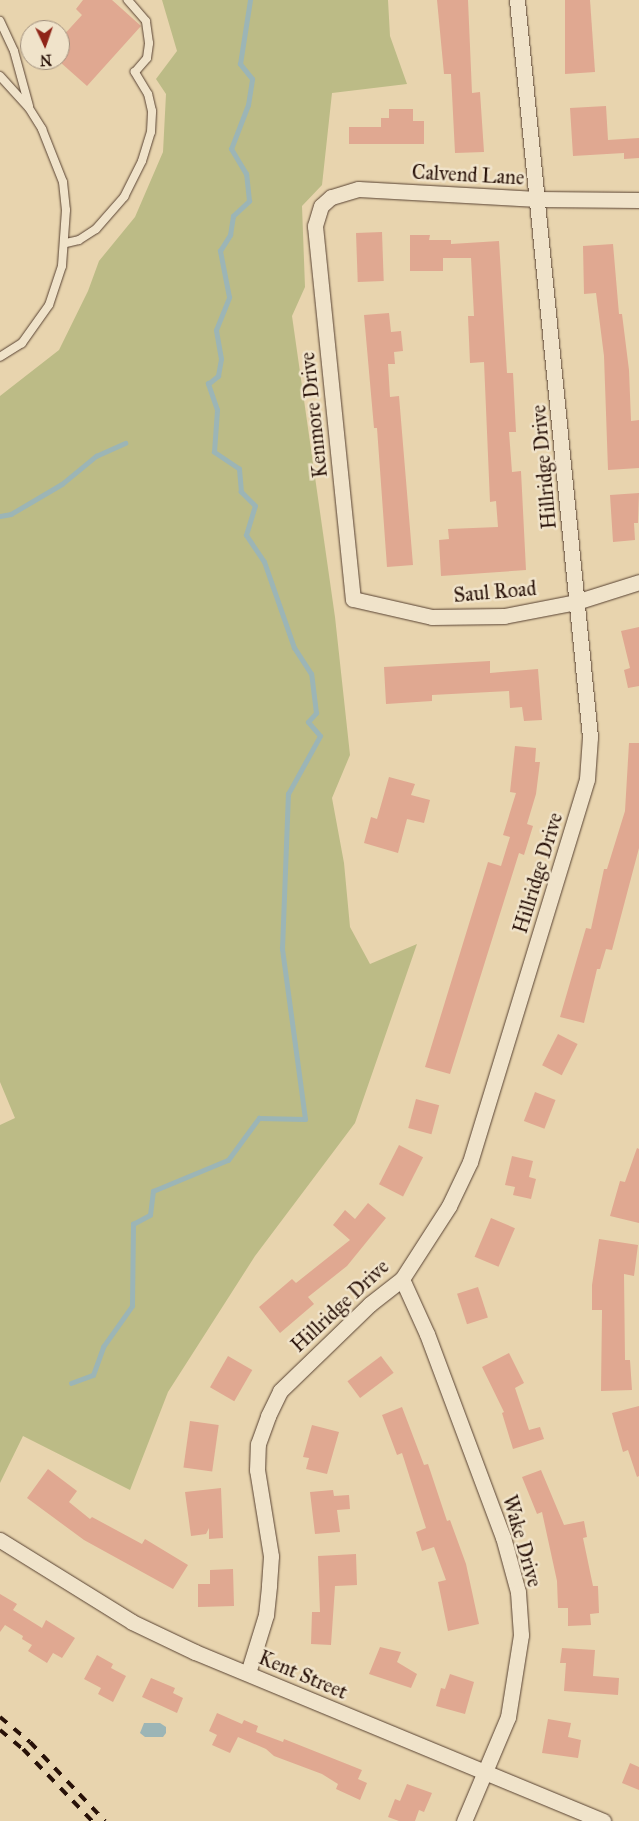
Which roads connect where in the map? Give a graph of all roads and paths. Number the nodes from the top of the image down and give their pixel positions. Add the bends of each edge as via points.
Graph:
1 (128, 0) edge
2 (517, 0) edge
3 (0, 21) edge
4 (1, 77) edge
5 (29, 108) junction
6 (537, 199) junction
7 (639, 200) edge
8 (315, 226) joint
9 (66, 242) junction
10 (0, 357) edge
11 (639, 582) edge
12 (354, 599) joint
13 (576, 602) junction
14 (402, 1279) junction
15 (0, 1540) edge
16 (248, 1673) junction
17 (484, 1772) junction
18 (464, 1821) edge
19 (603, 1821) edge

1 - 9 lane via 146,21 147,58 135,72 148,94 152,111 151,132 142,161 124,197 96,229 79,240
2 - 6 street, Hillridge Drive
3 - 5 lane via 14,51
4 - 5 lane
5 - 9 lane via 55,157 63,182
6 - 7 street, Calvend Lane
6 - 8 street, Calvend Lane via 358,189 331,198 320,206
6 - 13 street, Hillridge Drive
8 - 12 street, Kenmore Drive
9 - 10 lane via 49,305 22,343
11 - 13 street, Saul Road
12 - 13 street, Saul Road via 432,617 475,618 504,616
13 - 14 street, Hillridge Drive via 590,737 587,779 581,804 470,1162 449,1206
14 - 16 street, Hillridge Drive via 370,1304 280,1391 268,1416 258,1444 257,1470 271,1556 269,1585 266,1615
14 - 17 street, Wake Drive via 428,1334 503,1537 518,1592 521,1635 515,1685 508,1717
15 - 16 street, Kent Street via 132,1622
16 - 17 street, Kent Street
17 - 18 street, Wake Drive
17 - 19 street, Kent Street

